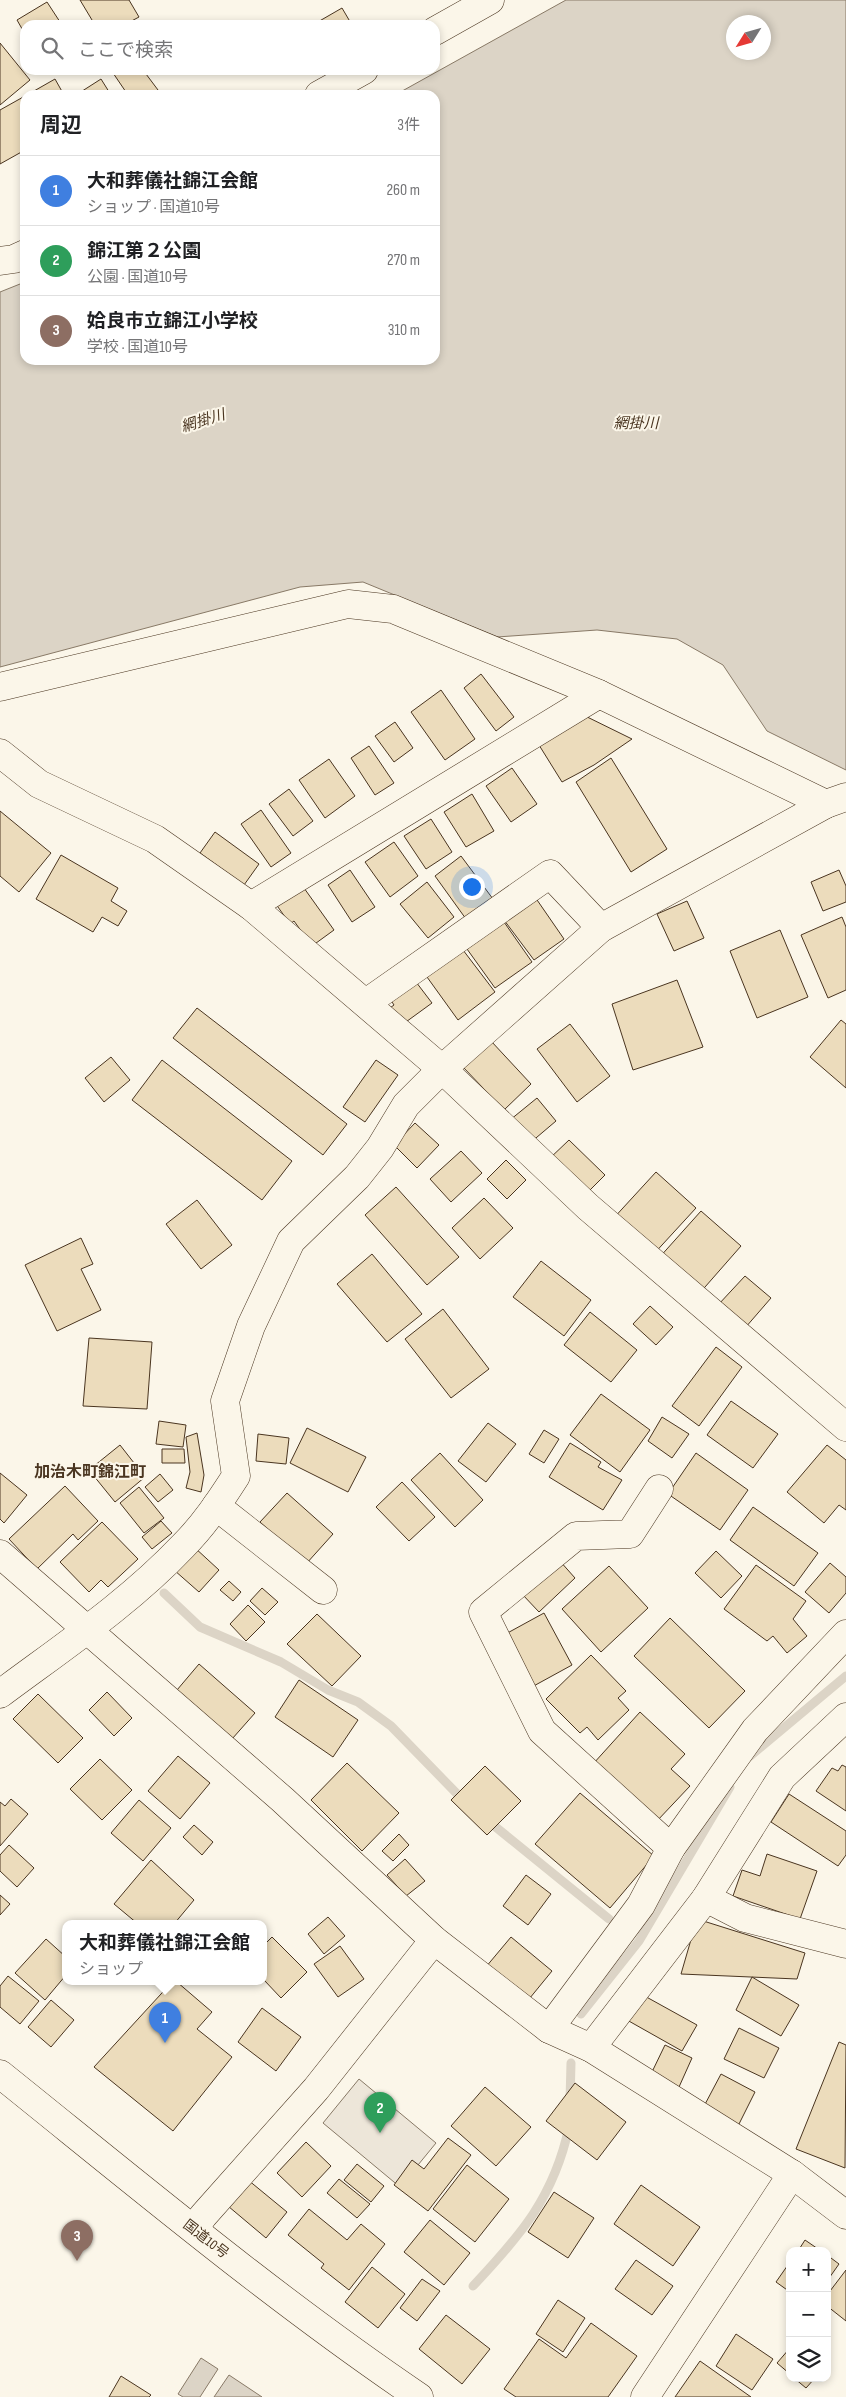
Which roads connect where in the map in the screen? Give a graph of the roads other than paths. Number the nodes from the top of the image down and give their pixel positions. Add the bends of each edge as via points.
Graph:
1 (490, 0) edge
2 (440, 28) edge
3 (355, 75) edge
4 (328, 90) edge
5 (0, 687) edge
6 (599, 694) junction
7 (0, 753) edge
8 (836, 801) edge
9 (252, 906) junction
10 (601, 928) junction
11 (366, 1003) junction
12 (442, 1068) junction
13 (846, 1427) edge
14 (659, 1489) dead end
15 (216, 1506) junction
16 (0, 1554) edge
17 (323, 1590) dead end
18 (86, 1630) junction
19 (846, 1634) edge
20 (0, 1694) edge
21 (846, 1717) edge
22 (671, 1848) junction
23 (706, 1898) junction
24 (434, 1940) junction
25 (846, 1944) edge
26 (549, 2029) junction
27 (591, 2048) junction
28 (0, 2074) edge
29 (792, 2174) junction
30 (846, 2215) edge
31 (194, 2230) junction
32 (418, 2397) edge
33 (646, 2397) edge

1 - 2 main road
3 - 4 main road
5 - 6 main road via 348,604 393,609
6 - 8 main road
6 - 9 main road
7 - 9 main road via 39,784 155,839
8 - 10 main road
9 - 11 main road
10 - 11 main road via 550,874
10 - 12 main road
11 - 12 main road
12 - 13 main road via 588,1207
12 - 15 main road via 406,1105 380,1148 357,1176 291,1241 251,1326 225,1401 236,1476
14 - 22 main road via 630,1534 576,1536 483,1612 542,1731
15 - 17 main road
15 - 18 main road via 185,1545 142,1586
16 - 18 main road
18 - 20 main road
18 - 24 main road via 283,1800
19 - 22 main road via 755,1730
21 - 23 main road via 782,1777
22 - 26 main road via 641,1905
23 - 25 main road via 746,1918
23 - 27 main road
24 - 26 main road
24 - 31 main road via 316,2089
26 - 27 main road
27 - 29 main road
28 - 31 main road, 国道10号
29 - 30 main road
29 - 33 main road
31 - 32 main road, 国道10号 via 348,2349

